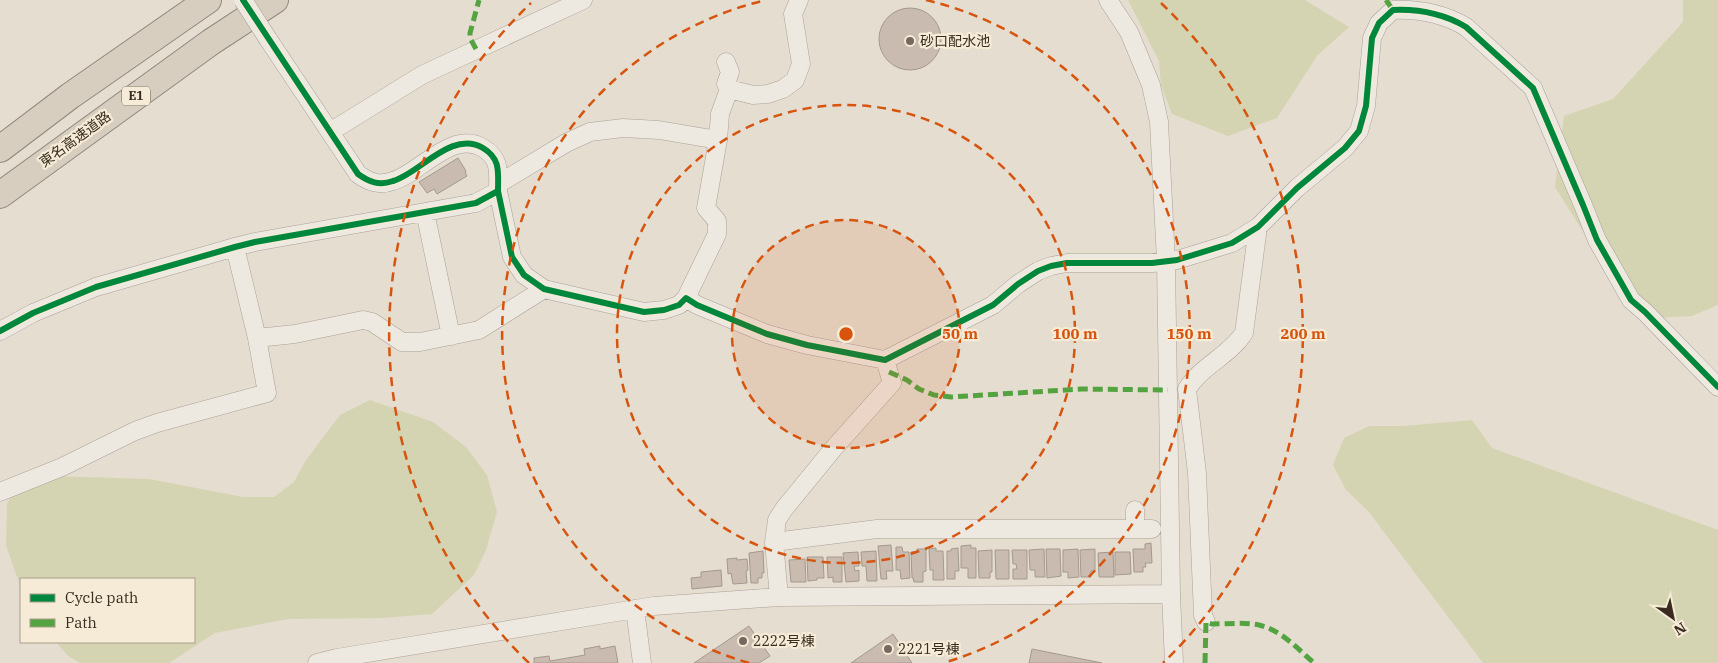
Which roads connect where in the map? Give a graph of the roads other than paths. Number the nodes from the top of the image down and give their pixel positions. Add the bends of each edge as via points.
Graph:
1 (208, 0) edge
2 (243, 0) edge
3 (275, 0) edge
4 (583, 0) edge
5 (799, 0) edge
6 (1108, 0) edge
7 (726, 62) dead end
8 (729, 89) junction
9 (330, 132) junction
10 (718, 140) junction
11 (0, 149) edge
12 (498, 188) junction
13 (0, 195) edge
14 (425, 212) junction
15 (1258, 227) junction
16 (235, 247) junction
17 (1166, 261) junction
18 (544, 289) junction
19 (686, 298) junction
20 (0, 330) edge
21 (451, 336) junction
22 (257, 338) junction
23 (886, 360) junction
24 (1718, 387) edge
25 (1187, 389) junction
26 (1168, 390) junction
27 (0, 492) edge
28 (1135, 510) dead end
29 (774, 542) junction
30 (1171, 594) junction
31 (780, 597) junction
32 (635, 609) junction
33 (1206, 622) dead end
34 (316, 663) edge
35 (642, 663) edge
36 (1174, 663) edge

1 - 11 highway
2 - 9 street, bridge
3 - 13 highway, 東名高速道路 / E1
4 - 9 street via 422,75
5 - 8 street via 793,14 801,64 795,80 783,90 768,94
6 - 17 street via 1129,32 1151,85 1159,122
7 - 8 street via 730,72 726,84
8 - 10 street via 720,114
9 - 12 street via 358,174 380,184 395,181 449,146 477,144 490,152 498,166
10 - 12 street via 659,130 623,128 590,132 566,143
10 - 19 street via 706,208 717,221 717,234
12 - 14 street via 476,203
12 - 18 street via 512,257 524,275
14 - 16 street
14 - 21 street
15 - 17 street via 1232,243
15 - 24 street via 1297,188 1346,148 1359,130 1366,106 1372,38 1379,23 1393,10 1453,19 1533,88 1597,240 1631,300
15 - 25 street via 1244,334 1237,344 1194,378
16 - 20 street via 96,287
16 - 22 street
17 - 23 street via 1051,266 1018,284 994,305
17 - 26 street
18 - 19 street via 644,312 664,310 679,305
18 - 21 street via 479,330
19 - 23 street via 767,334
21 - 22 street via 402,342 372,322 363,320
22 - 27 street via 267,394 135,431 62,467
23 - 29 street via 892,383 784,509 777,520
25 - 26 street
25 - 33 street via 1197,473 1203,615
26 - 30 street
28 - 29 street via 1144,529 877,529
29 - 31 street
30 - 31 street
30 - 36 street
31 - 32 street
32 - 34 street
32 - 35 street

